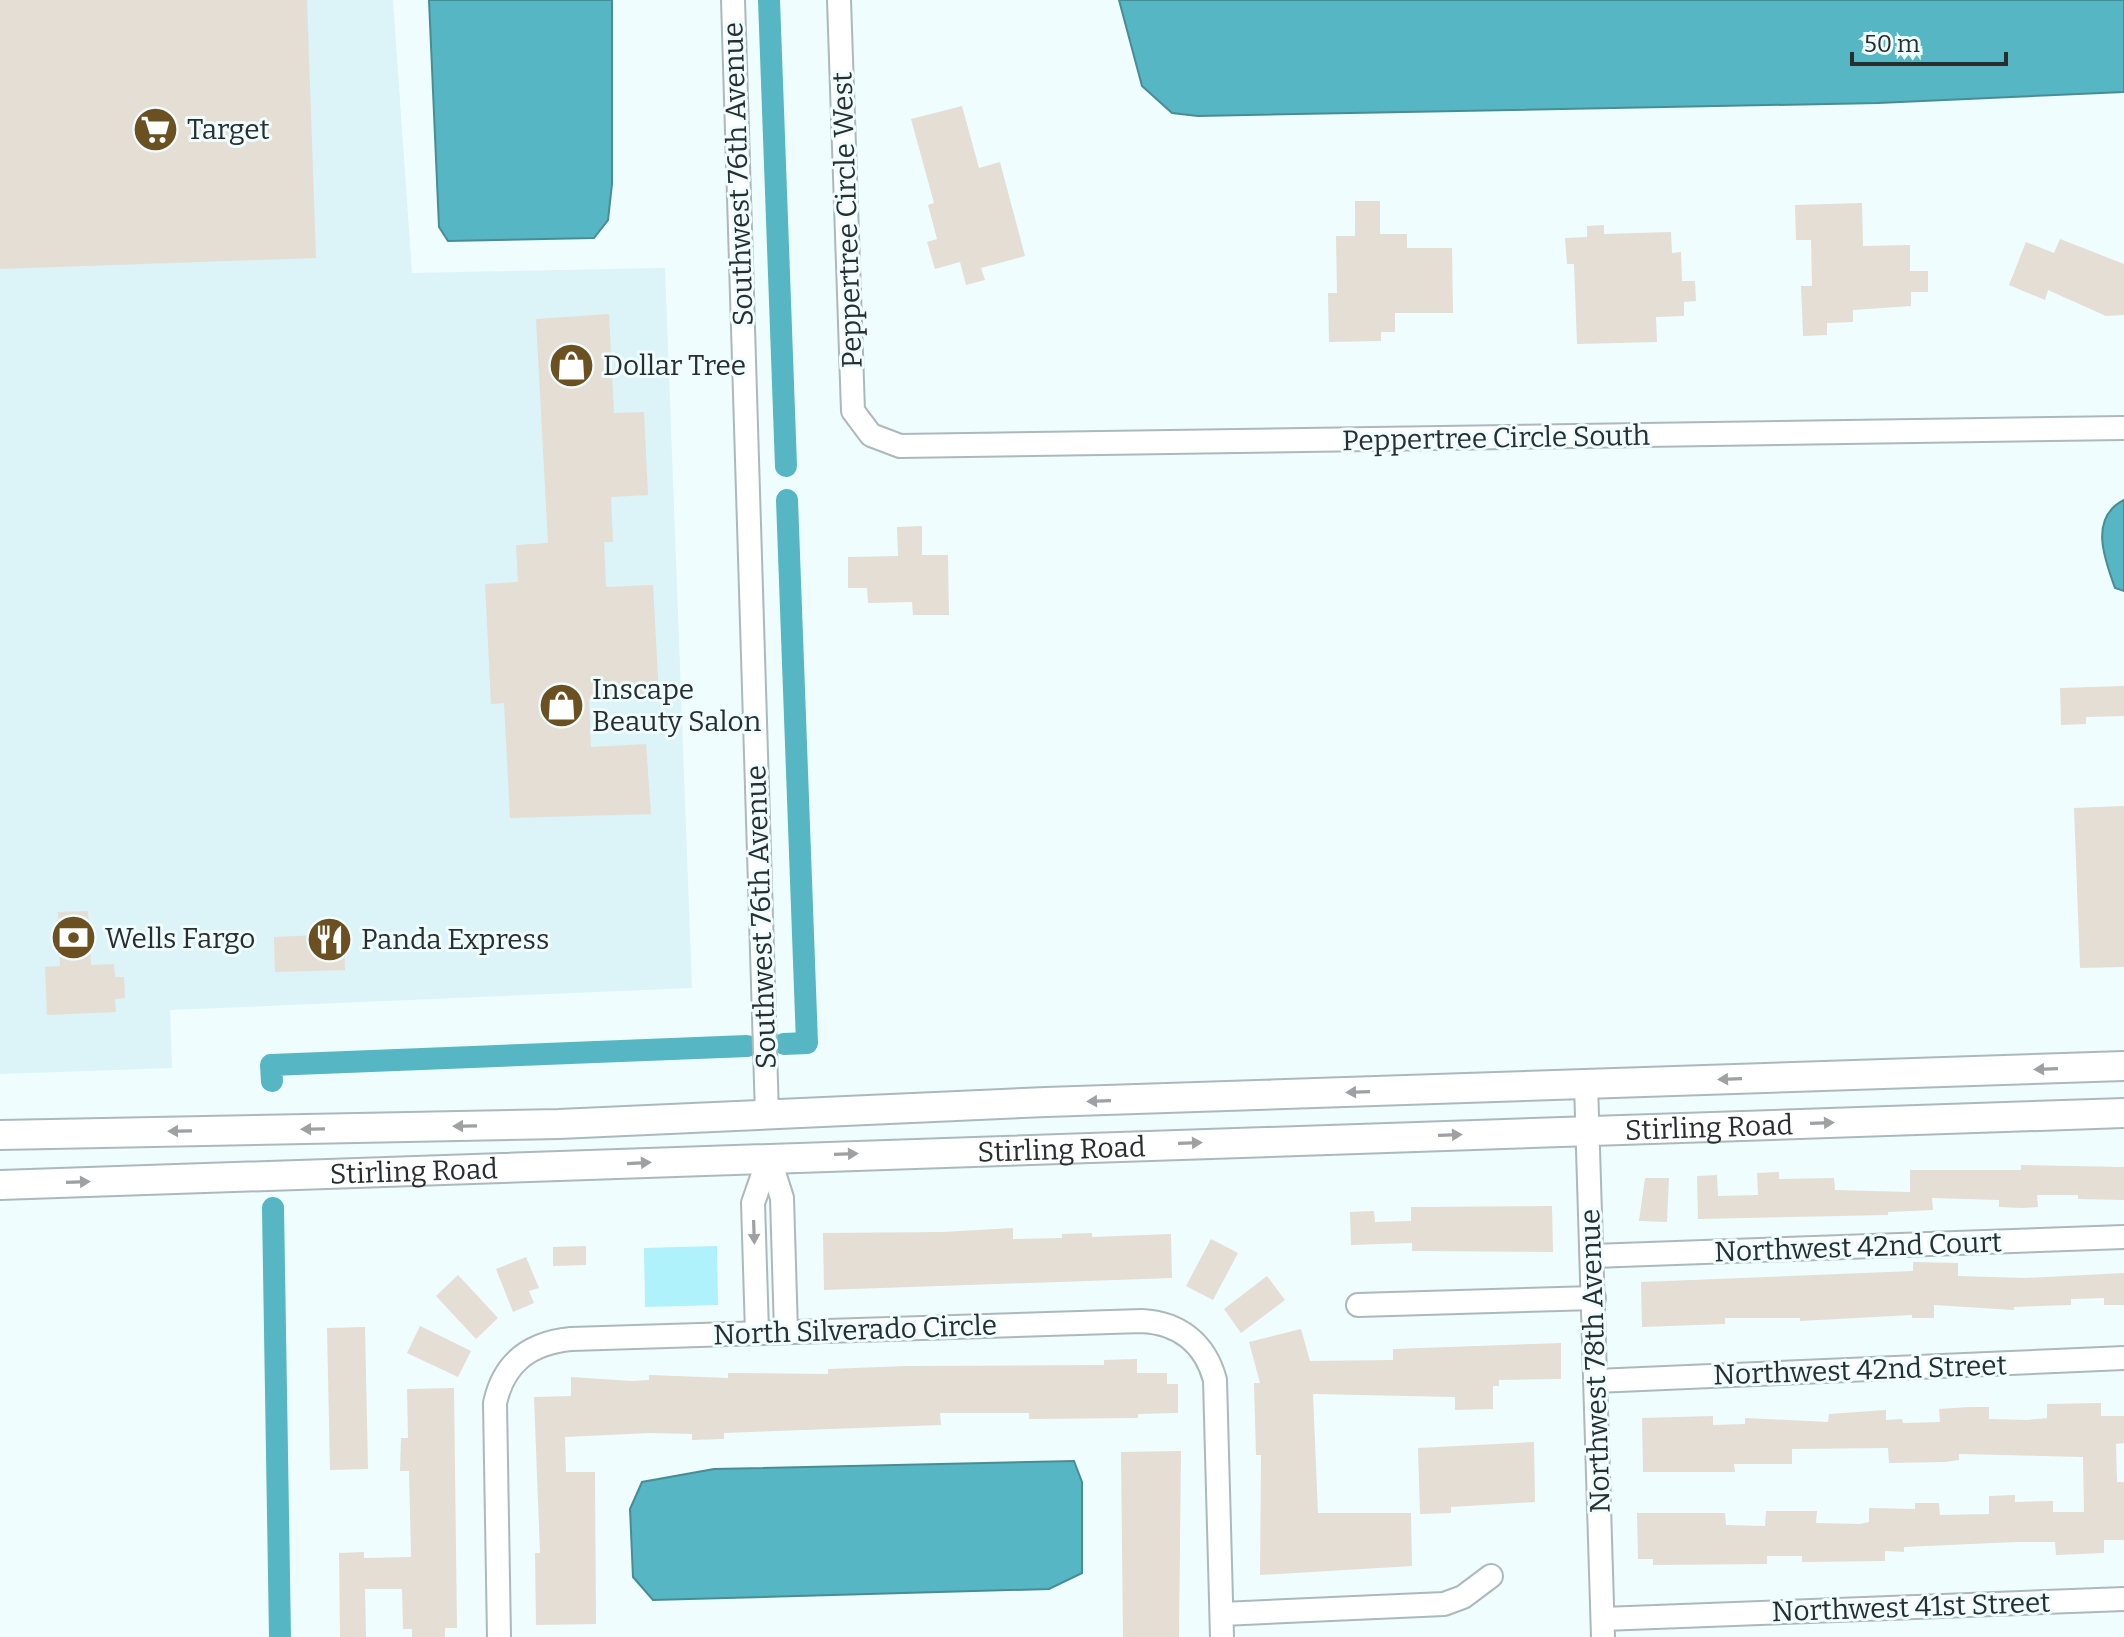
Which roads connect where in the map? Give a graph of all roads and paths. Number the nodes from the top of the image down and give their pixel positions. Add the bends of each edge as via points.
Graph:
1 (733, 0) edge
2 (839, 0) edge
3 (2124, 428) edge
4 (871, 435) joint
5 (2124, 1066) edge
6 (1586, 1084) junction
7 (824, 1112) junction
8 (2124, 1113) edge
9 (767, 1115) junction
10 (391, 1127) junction
11 (1587, 1131) junction
12 (0, 1135) edge
13 (769, 1157) junction
14 (342, 1173) junction
15 (0, 1185) edge
16 (2124, 1237) edge
17 (1593, 1256) junction
18 (1594, 1298) junction
19 (1358, 1305) dead end
20 (757, 1332) junction
21 (786, 1332) junction
22 (2124, 1358) edge
23 (1596, 1381) junction
24 (1491, 1576) dead end
25 (2124, 1599) edge
26 (1222, 1614) junction
27 (1603, 1628) edge
28 (499, 1637) edge
29 (1222, 1637) edge

1 - 9 street, Southwest 76th Avenue
2 - 4 street, Peppertree Circle West via 853,411
3 - 4 street, Peppertree Circle South via 900,446
5 -> 6 main road, Stirling Road
6 -> 7 main road, Stirling Road
6 - 11 street, Northwest 78th Avenue
7 - 9 main road, Stirling Road
7 - 13 main road via 787,1134
11 -> 8 main road, Stirling Road
9 -> 10 main road, Stirling Road
10 -> 12 main road, Stirling Road
10 - 14 main road via 362,1146
13 -> 11 main road, Stirling Road
11 - 17 street, Northwest 78th Avenue
14 -> 13 main road, Stirling Road
13 -> 20 street via 753,1203
13 - 21 street via 782,1198
15 -> 14 main road, Stirling Road
16 - 17 street, Northwest 42nd Court
17 - 18 street, Northwest 78th Avenue
18 - 19 street
18 - 23 street, Northwest 78th Avenue
20 - 21 street, North Silverado Circle
20 - 28 street, North Silverado Circle via 556,1341 514,1361 495,1403
21 - 26 street, North Silverado Circle via 1168,1324 1195,1342 1211,1367 1216,1392
22 - 23 street, Northwest 42nd Street
23 - 27 street, Northwest 78th Avenue
24 - 26 street via 1444,1604
25 - 27 street, Northwest 41st Street
26 - 29 street

